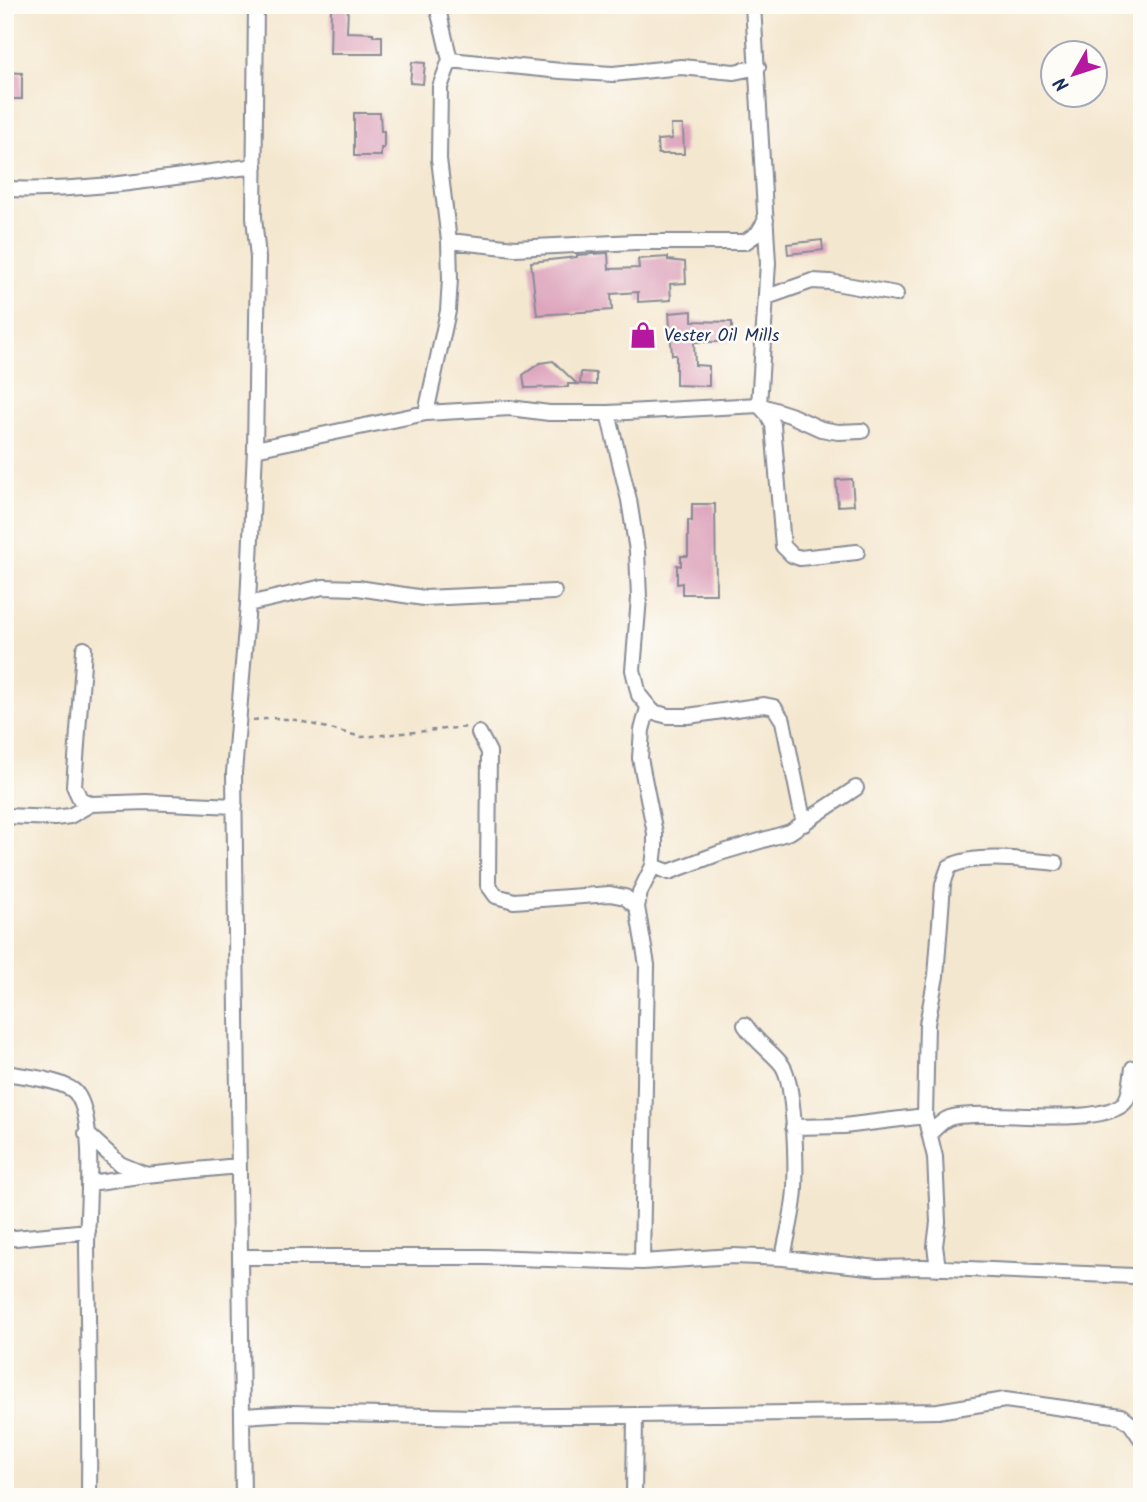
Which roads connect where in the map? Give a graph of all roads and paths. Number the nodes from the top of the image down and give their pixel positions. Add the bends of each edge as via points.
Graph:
1 (256, 5) edge
2 (437, 5) edge
3 (753, 5) edge
4 (450, 60) junction
5 (758, 67) junction
6 (255, 166) junction
7 (5, 189) edge
8 (766, 219) junction
9 (449, 241) junction
10 (896, 294) dead end
11 (767, 297) junction
12 (759, 405) junction
13 (425, 413) junction
14 (608, 413) junction
15 (862, 431) dead end
16 (255, 449) junction
17 (857, 552) dead end
18 (554, 592) dead end
19 (248, 604) junction
20 (85, 649) dead end
21 (648, 708) junction
22 (238, 722) junction
23 (480, 733) joint
24 (856, 788) dead end
25 (91, 804) junction
26 (235, 806) junction
27 (5, 816) edge
28 (804, 824) junction
29 (1056, 863) dead end
30 (653, 866) junction
31 (638, 907) junction
32 (745, 1025) dead end
33 (1133, 1068) dead end
34 (5, 1073) edge
35 (925, 1116) junction
36 (793, 1127) junction
37 (86, 1133) junction
38 (930, 1133) junction
39 (238, 1166) junction
40 (146, 1175) junction
41 (90, 1183) junction
42 (88, 1231) junction
43 (5, 1239) edge
44 (240, 1257) junction
45 (783, 1258) junction
46 (642, 1262) junction
47 (938, 1268) junction
48 (1133, 1276) dead end
49 (635, 1415) junction
50 (243, 1416) junction
51 (1142, 1440) edge
52 (89, 1497) edge
53 (243, 1497) edge
54 (634, 1497) edge

1 - 6 street
2 - 4 street
3 - 5 street
4 - 5 street via 613,74 681,67 734,72
4 - 9 street via 440,88 439,123
5 - 8 street
6 - 7 street via 114,185
6 - 16 street
8 - 9 street via 758,233 745,242 515,248
8 - 11 street
9 - 13 street via 448,311
10 - 11 street via 812,281
11 - 12 street
12 - 14 street
12 - 15 street via 821,429
12 - 17 street via 768,415 775,439 783,546 800,558
13 - 14 street via 510,408
13 - 16 street
14 - 21 street via 637,551 639,598 633,670 639,695
16 - 19 street
18 - 19 street via 424,598 323,587
19 - 22 street
20 - 25 street via 74,786 80,799
21 - 28 street via 659,715 688,716 774,707 783,721
21 - 30 street via 640,758 655,833
22 - 23 path via 296,720 362,737 469,727
22 - 26 street
23 - 31 street via 489,752 488,885 496,896 514,901 610,894 625,897
24 - 28 street
25 - 26 street
25 - 27 street via 63,817
26 - 39 street
28 - 30 street via 669,872
29 - 35 street via 960,861 949,867 943,884 927,1024
30 - 31 street
31 - 46 street via 647,965
32 - 36 street via 782,1065
33 - 38 street via 1128,1098 1097,1115 958,1116
34 - 37 street via 72,1089 83,1106
35 - 36 street
35 - 38 street
36 - 45 street via 795,1186
37 - 40 street via 120,1164
37 - 41 street
38 - 47 street via 938,1191
39 - 40 street
39 - 44 street
40 - 41 street
41 - 42 street
42 - 43 street
42 - 52 street
44 - 46 street
44 - 50 street
45 - 46 street
45 - 47 street via 878,1268
47 - 48 street
49 - 50 street
49 - 51 street via 938,1411 1005,1400 1121,1416
49 - 54 street
50 - 53 street

